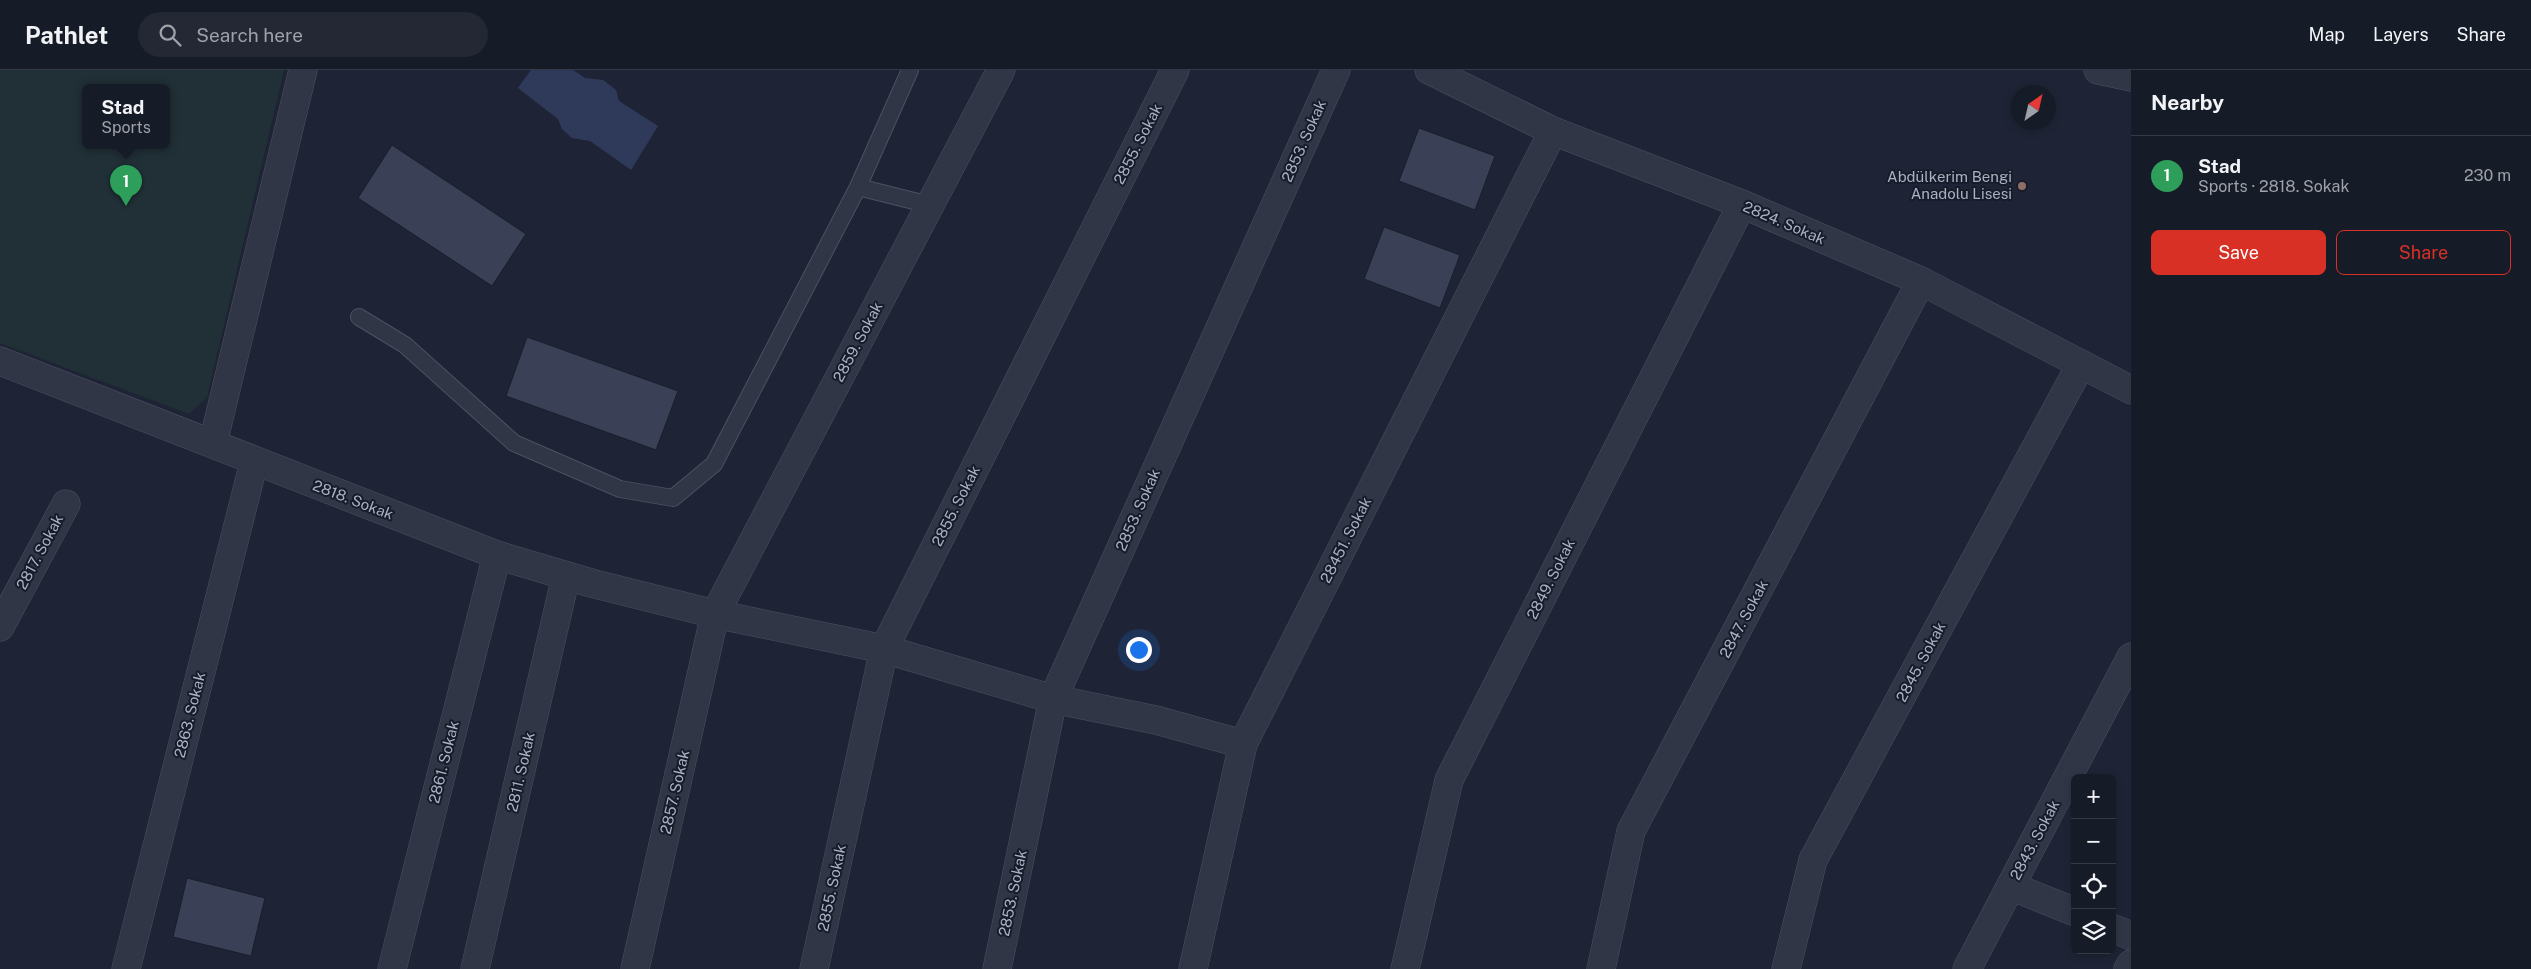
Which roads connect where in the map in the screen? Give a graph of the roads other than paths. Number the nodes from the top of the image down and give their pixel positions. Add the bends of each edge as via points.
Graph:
1 (304, 70) edge
2 (910, 70) edge
3 (1000, 70) edge
4 (1175, 70) edge
5 (1336, 70) edge
6 (1429, 70) edge
7 (2098, 70) edge
8 (2131, 77) edge
9 (1553, 131) junction
10 (858, 187) junction
11 (1742, 204) junction
12 (930, 205) junction
13 (1921, 281) junction
14 (359, 317) dead end
15 (0, 361) edge
16 (2081, 364) junction
17 (2131, 390) edge
18 (213, 443) junction
19 (254, 462) junction
20 (66, 504) dead end
21 (497, 555) junction
22 (566, 576) junction
23 (714, 614) junction
24 (0, 627) edge
25 (884, 649) junction
26 (2131, 657) edge
27 (1053, 699) junction
28 (1243, 744) junction
29 (2011, 886) junction
30 (2071, 910) edge
31 (2116, 930) edge
32 (2131, 936) edge
33 (2131, 964) edge
34 (126, 969) edge
35 (392, 969) edge
36 (475, 969) edge
37 (635, 969) edge
38 (814, 969) edge
39 (997, 969) edge
40 (1193, 969) edge
41 (1405, 969) edge
42 (1601, 969) edge
43 (1786, 969) edge
44 (1967, 969) edge
45 (2128, 969) edge

1 - 18 street
2 - 10 lane
3 - 12 street, 2859. Sokak
4 - 25 street, 2855. Sokak
5 - 27 street, 2853. Sokak
6 - 9 street, 2824. Sokak
7 - 8 street
9 - 11 street, 2824. Sokak
9 - 28 street, 28451. Sokak
10 - 12 lane
10 - 14 lane via 714,464 673,498 620,490 514,443 405,345
11 - 13 street, 2824. Sokak
11 - 41 street, 2849. Sokak via 1449,780
12 - 23 street, 2859. Sokak
13 - 16 street, 2824. Sokak
13 - 42 street, 2847. Sokak via 1631,831
15 - 18 street, 2818. Sokak
16 - 17 street, 2824. Sokak
16 - 43 street, 2845. Sokak via 1813,860
18 - 19 street, 2818. Sokak
19 - 21 street, 2818. Sokak
19 - 34 street, 2863. Sokak
20 - 24 street, 2817. Sokak
21 - 22 street, 2818. Sokak
21 - 35 street, 2861. Sokak
22 - 23 street, 2818. Sokak
22 - 36 street, 2811. Sokak
23 - 25 street, 2818. Sokak
23 - 37 street, 2857. Sokak
25 - 27 street, 2818. Sokak
25 - 38 street, 2855. Sokak
26 - 29 street, 2843. Sokak
27 - 28 street, 2818. Sokak via 1156,720
27 - 39 street, 2853. Sokak
28 - 40 street, 28451. Sokak
29 - 30 street
29 - 44 street, 2843. Sokak
31 - 32 street
33 - 45 street

